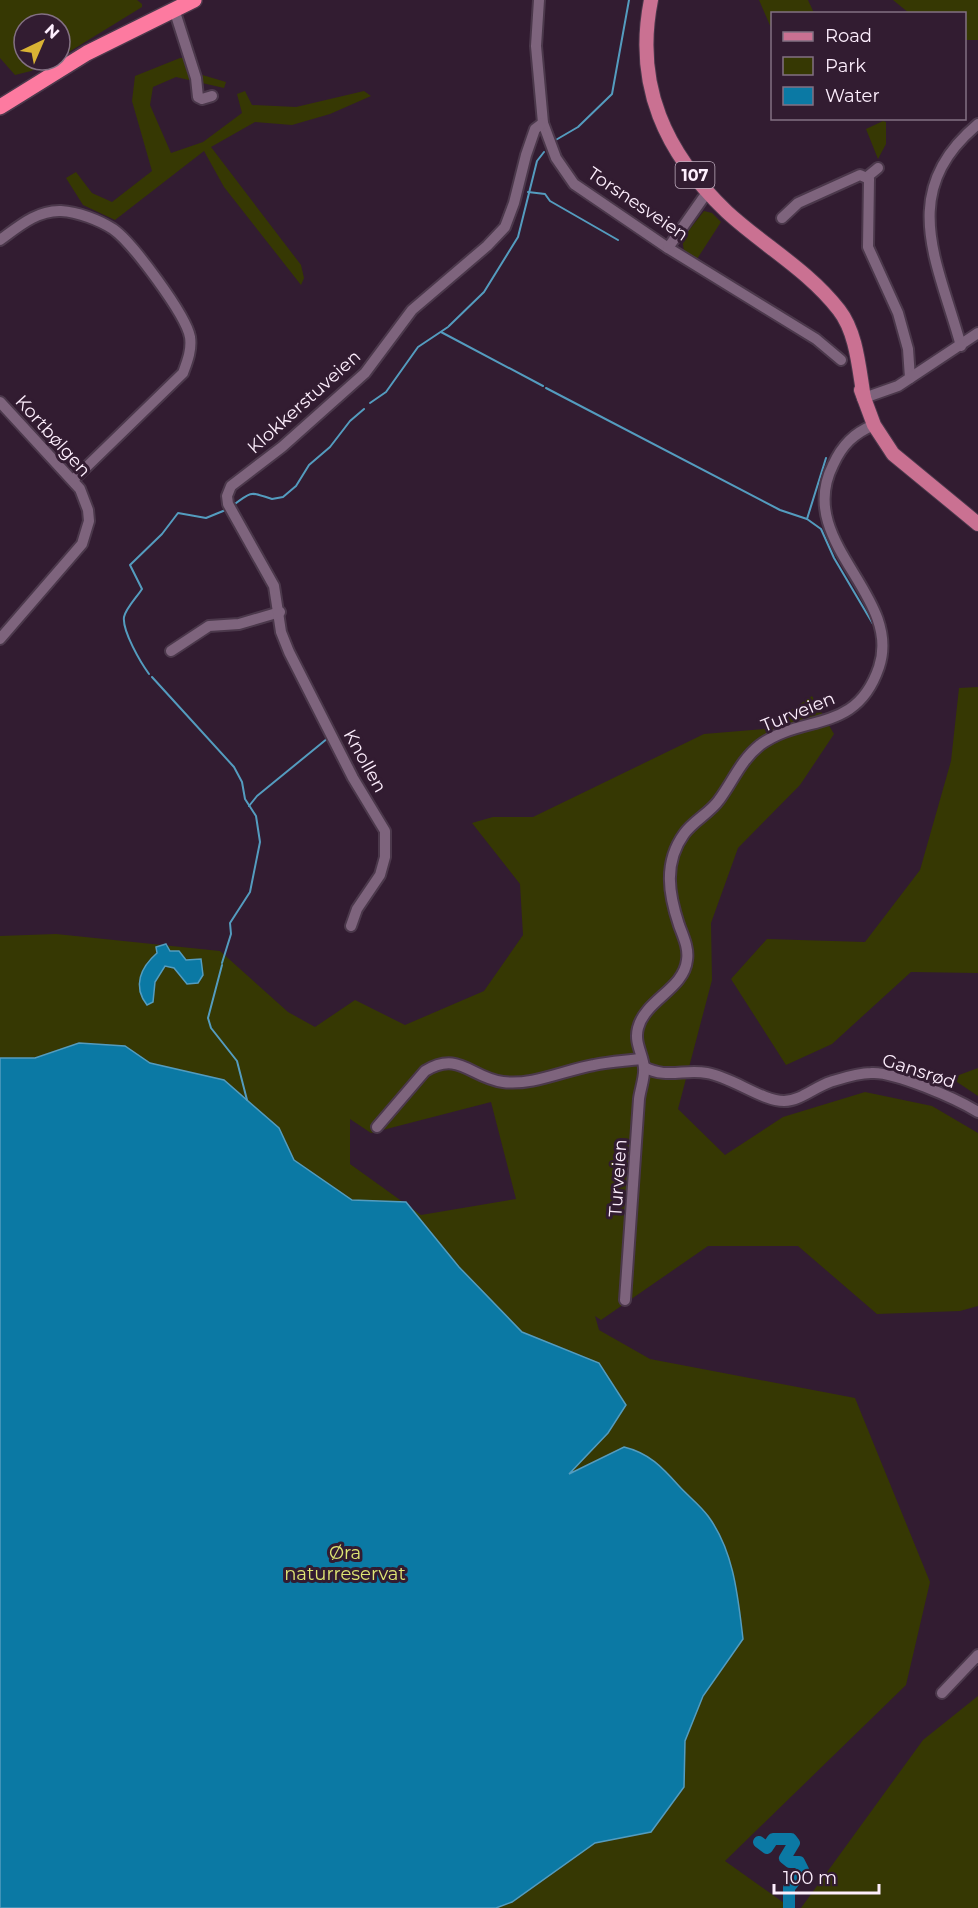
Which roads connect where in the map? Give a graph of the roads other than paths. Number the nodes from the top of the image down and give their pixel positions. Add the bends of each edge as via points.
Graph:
1 (194, 0) edge
2 (539, 0) edge
3 (651, 0) edge
4 (174, 9) junction
5 (212, 96) dead end
6 (0, 107) edge
7 (543, 123) junction
8 (978, 124) edge
9 (878, 168) dead end
10 (867, 177) junction
11 (708, 191) junction
12 (782, 218) dead end
13 (0, 240) edge
14 (668, 248) junction
15 (978, 333) edge
16 (961, 346) junction
17 (841, 360) dead end
18 (910, 378) junction
19 (864, 398) junction
20 (0, 402) edge
21 (874, 425) junction
22 (73, 480) junction
23 (230, 507) joint
24 (978, 524) edge
25 (280, 612) junction
26 (0, 639) edge
27 (171, 651) dead end
28 (351, 926) dead end
29 (642, 1063) junction
30 (978, 1112) edge
31 (377, 1127) dead end
32 (625, 1300) dead end
33 (978, 1656) edge
34 (942, 1693) dead end

1 - 4 highway
2 - 7 street, Torsnesveien via 536,46
3 - 11 main road, 107 via 645,41 650,89 668,134
4 - 5 street via 196,78 198,97
4 - 6 highway via 87,53
7 - 14 street, Torsnesveien via 556,158 574,184
7 - 23 street, Klokkerstuveien via 535,129 505,227 412,310 365,373 282,447 231,486 226,496
8 - 16 street via 950,153 937,178 929,211 928,232
9 - 10 street
10 - 12 street via 860,176 798,203
10 - 18 street via 871,190 868,247 898,314 908,349
11 - 14 street
11 - 19 main road, 107 via 736,219 808,276 839,310 853,344
13 - 22 street via 45,212 61,211 91,218 125,239 188,329 190,350 183,373
14 - 17 street, Torsnesveien via 791,323
15 - 16 street
16 - 18 street
18 - 19 street via 892,390
19 - 21 main road, 107
20 - 22 street, Kortbølgen
21 - 24 main road, 107 via 901,461
21 - 29 street, Turveien via 855,434 837,455 826,482 825,511 837,548 878,616 882,633 879,666 872,685 854,706 827,722 784,732 760,745 742,764 719,801 684,834 668,876 670,900 688,958 679,978 644,1014 638,1029
22 - 26 street, Kortbølgen via 88,510 86,538
23 - 25 street, Knollen via 274,586
25 - 27 street via 239,624 209,626
25 - 28 street, Knollen via 281,632 289,652 353,778 385,831 385,857 380,874 357,909
29 - 30 street, Gansrød via 663,1074 695,1071 719,1075 771,1099 785,1101 828,1083 873,1072 931,1090
29 - 31 street via 593,1065 517,1083 500,1082 457,1062 435,1065 425,1071
29 - 32 street, Turveien
33 - 34 street

